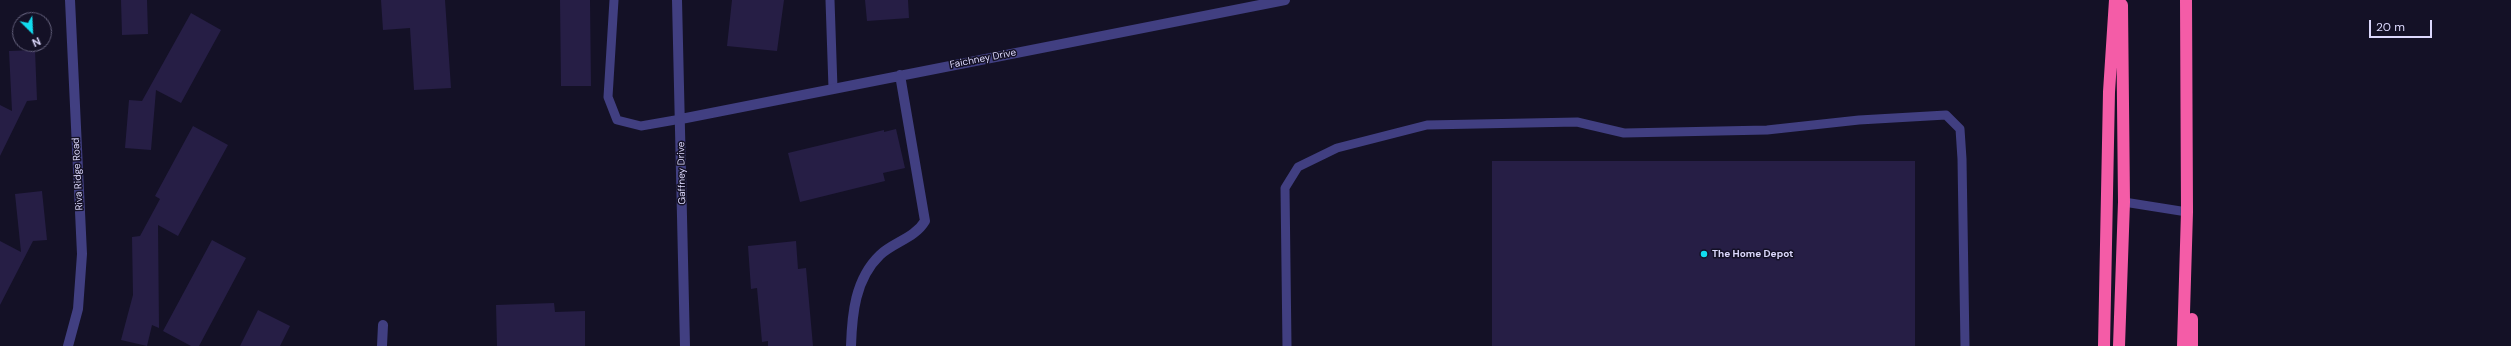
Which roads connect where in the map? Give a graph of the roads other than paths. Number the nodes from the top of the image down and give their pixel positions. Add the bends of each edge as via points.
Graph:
1 (70, 0) edge
2 (614, 0) edge
3 (677, 0) edge
4 (830, 0) edge
5 (1285, 0) edge
6 (2115, 0) edge
7 (2122, 0) edge
8 (2186, 0) edge
9 (1264, 2) edge
10 (2186, 16) junction
11 (900, 75) junction
12 (833, 88) junction
13 (681, 119) junction
14 (2124, 202) junction
15 (2187, 212) junction
16 (383, 325) dead end
17 (68, 346) edge
18 (382, 346) edge
19 (685, 346) edge
20 (851, 346) edge
21 (1287, 346) edge
22 (1965, 346) edge
23 (2104, 346) edge
24 (2119, 346) edge
25 (2183, 346) edge
26 (2192, 346) edge

1 - 17 street, Riva Ridge Road via 82,254 78,309
2 - 13 lane via 608,98 617,120 641,126
3 - 13 street, Gaffney Drive
4 - 12 lane
5 - 9 street, Faichney Drive
6 - 23 highway via 2109,92
7 - 14 highway
8 - 10 highway
9 - 11 street, Faichney Drive
10 - 15 highway
10 - 26 highway
11 - 12 street, Faichney Drive
11 - 20 street via 925,220 920,230 880,255 863,279 852,310
12 - 13 street, Faichney Drive
13 - 19 street, Gaffney Drive
14 - 15 lane
14 - 24 highway
15 - 25 highway
16 - 18 street
21 - 22 lane via 1285,188 1298,167 1337,148 1427,125 1577,122 1624,133 1751,130 1946,115 1960,129 1962,151

